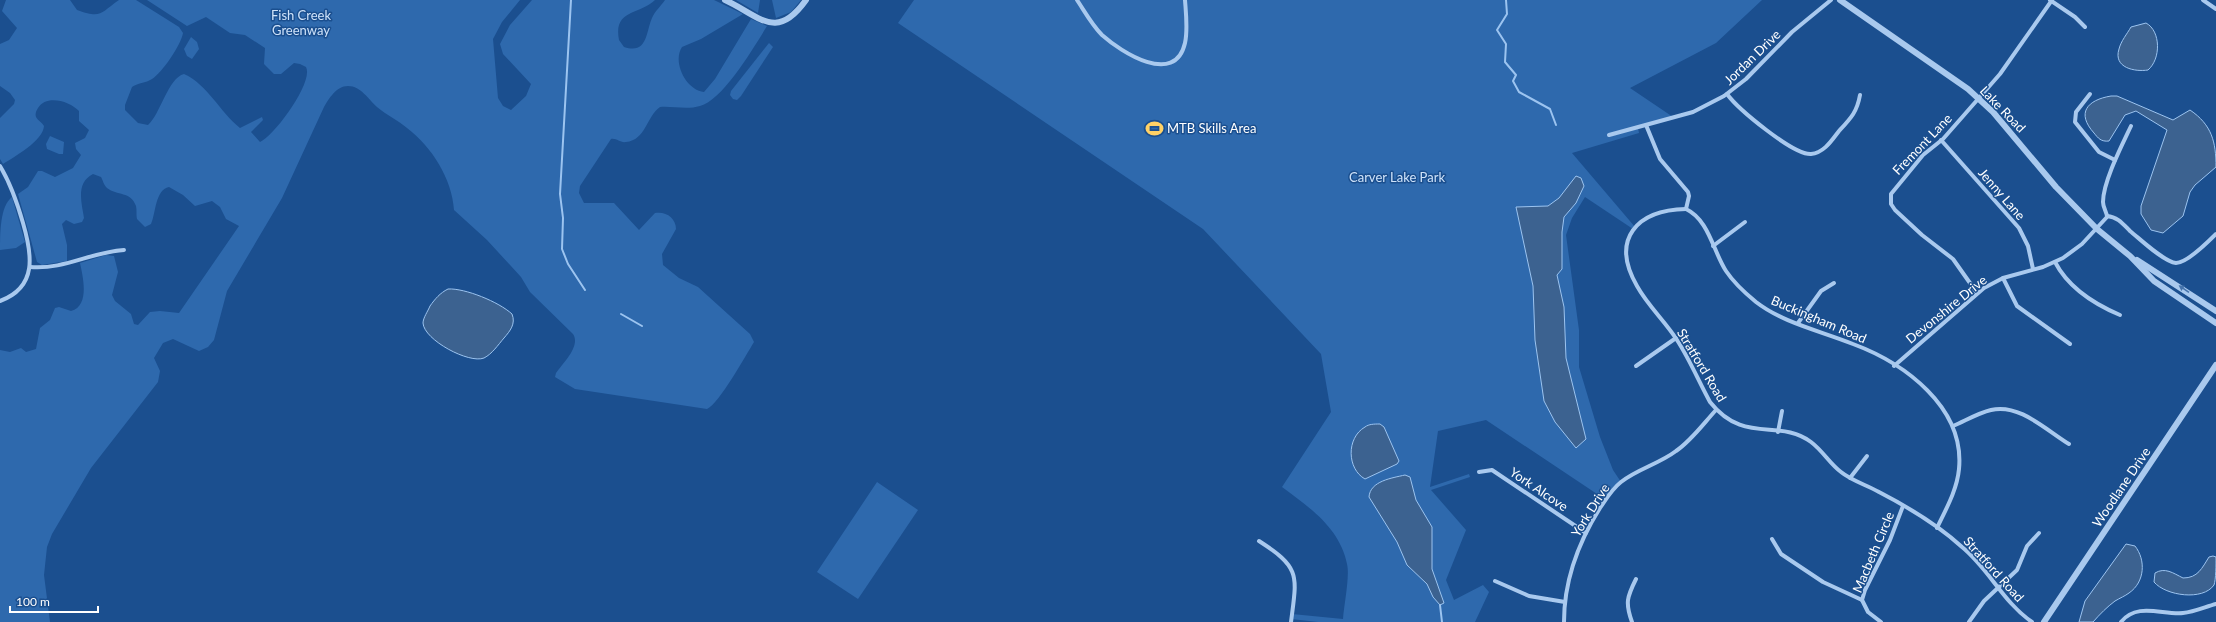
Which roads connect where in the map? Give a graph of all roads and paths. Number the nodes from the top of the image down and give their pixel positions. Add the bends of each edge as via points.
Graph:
1 (725, 0) edge
2 (806, 0) edge
3 (1077, 0) edge
4 (1185, 0) edge
5 (1831, 0) edge
6 (1840, 0) edge
7 (2051, 0) edge
8 (2202, 0) edge
9 (2216, 9) edge
10 (2085, 27) dead end
11 (1727, 94) junction
12 (2090, 94) dead end
13 (1860, 95) dead end
14 (1978, 98) junction
15 (1646, 125) junction
16 (2132, 126) dead end
17 (1609, 135) dead end
18 (1941, 140) junction
19 (2115, 160) junction
20 (0, 166) edge
21 (1686, 209) junction
22 (2107, 216) junction
23 (1745, 222) dead end
24 (2097, 229) junction
25 (2216, 234) edge
26 (1713, 246) junction
27 (124, 250) dead end
28 (2130, 256) junction
29 (2055, 262) junction
30 (30, 267) junction
31 (2033, 269) junction
32 (2003, 278) junction
33 (1834, 283) dead end
34 (1977, 293) junction
35 (0, 301) edge
36 (2216, 311) edge
37 (2120, 315) dead end
38 (1798, 323) junction
39 (2216, 323) edge
40 (1676, 338) junction
41 (2070, 344) dead end
42 (2216, 365) edge
43 (1636, 366) dead end
44 (1894, 366) junction
45 (1716, 410) junction
46 (1782, 411) dead end
47 (1953, 426) junction
48 (1778, 432) junction
49 (2068, 444) dead end
50 (1867, 456) dead end
51 (1479, 472) dead end
52 (1850, 478) junction
53 (1903, 506) junction
54 (1936, 528) junction
55 (1586, 533) junction
56 (2039, 533) dead end
57 (1772, 539) dead end
58 (1260, 541) dead end
59 (1636, 579) dead end
60 (1495, 581) dead end
61 (1999, 588) junction
62 (1862, 600) junction
63 (1565, 602) junction
64 (2216, 604) edge
65 (1291, 622) edge
66 (1564, 622) edge
67 (1632, 622) edge
68 (1881, 622) edge
69 (1969, 622) edge
70 (2032, 622) edge
71 (2044, 622) edge
72 (2121, 622) edge

1 - 2 street via 763,20 780,22 795,15
3 - 4 street via 1096,28 1111,42 1145,62 1162,65 1176,58 1185,44
5 - 11 street, Jordan Drive via 1792,32 1746,79
6 - 14 street, Lake Road via 1950,75
7 - 10 street
7 - 14 street, Fremont Lane via 2008,64
8 - 9 street
11 - 13 street via 1752,119 1796,150 1810,154 1825,147 1856,112
11 - 15 street, Jordan Drive via 1696,110
12 - 19 street via 2076,111 2075,122 2099,152
14 - 18 street, Fremont Lane
14 - 24 street, Lake Road via 2006,126 2056,187
15 - 17 street, Jordan Drive
15 - 21 street via 1660,159 1688,192
16 - 19 street
18 - 31 street, Jenny Lane via 2019,228 2028,246
18 - 34 street, Fremont Lane via 1923,155 1895,186 1891,194 1891,204 1919,232 1953,259
19 - 22 street via 2103,201
20 - 30 street via 12,188 19,209 30,250
21 - 26 street, Buckingham Road via 1699,218
21 - 40 street, Stratford Road via 1664,211 1641,221 1633,229 1626,243 1628,262 1636,285
22 - 24 street, Devonshire Drive
22 - 25 street via 2117,219 2156,252 2174,263 2182,262
23 - 26 street
24 - 28 street, Lake Road
24 - 29 street, Devonshire Drive via 2073,251
26 - 38 street, Buckingham Road via 1726,272 1745,293 1765,308
27 - 30 street via 107,252 59,266
36 -> 28 street, Lake Road
28 - 39 street, Lake Road via 2154,281
29 - 31 street, Devonshire Drive
29 - 37 street via 2071,284 2097,305
30 - 35 street via 18,289
31 - 32 street, Devonshire Drive
32 - 34 street, Devonshire Drive
32 - 41 street via 2016,305
33 - 38 street via 1821,291
34 - 44 street, Devonshire Drive
38 - 44 street, Buckingham Road via 1855,344
40 - 43 street
40 - 45 street, Stratford Road
42 - 71 street, Woodlane Drive
44 - 47 street, Buckingham Road via 1940,404
45 - 48 street, Stratford Road via 1738,425
45 - 55 street, York Drive via 1678,450 1619,483
46 - 48 street
47 - 49 street via 1982,412 2009,410 2025,416
47 - 54 street, Buckingham Road via 1958,445 1959,469 1953,495
48 - 52 street, Stratford Road via 1794,434 1811,442 1837,469
50 - 52 street
51 - 55 street, York Alcove via 1492,470
52 - 53 street, Stratford Road
53 - 54 street, Stratford Road
53 - 62 street, Macbeth Circle
54 - 61 street, Stratford Road via 1974,558
55 - 63 street, York Drive via 1573,563
56 - 61 street via 2027,546 2017,570
57 - 62 street via 1782,554 1823,582
58 - 65 street via 1282,555 1293,570 1295,588
59 - 67 street via 1627,600 1627,610
60 - 63 street via 1529,596
61 - 69 street via 1984,601
61 - 70 street, Stratford Road
62 - 68 street, Macbeth Circle via 1868,612
63 - 66 street, York Drive
64 - 72 street via 2182,613 2142,611 2129,614

